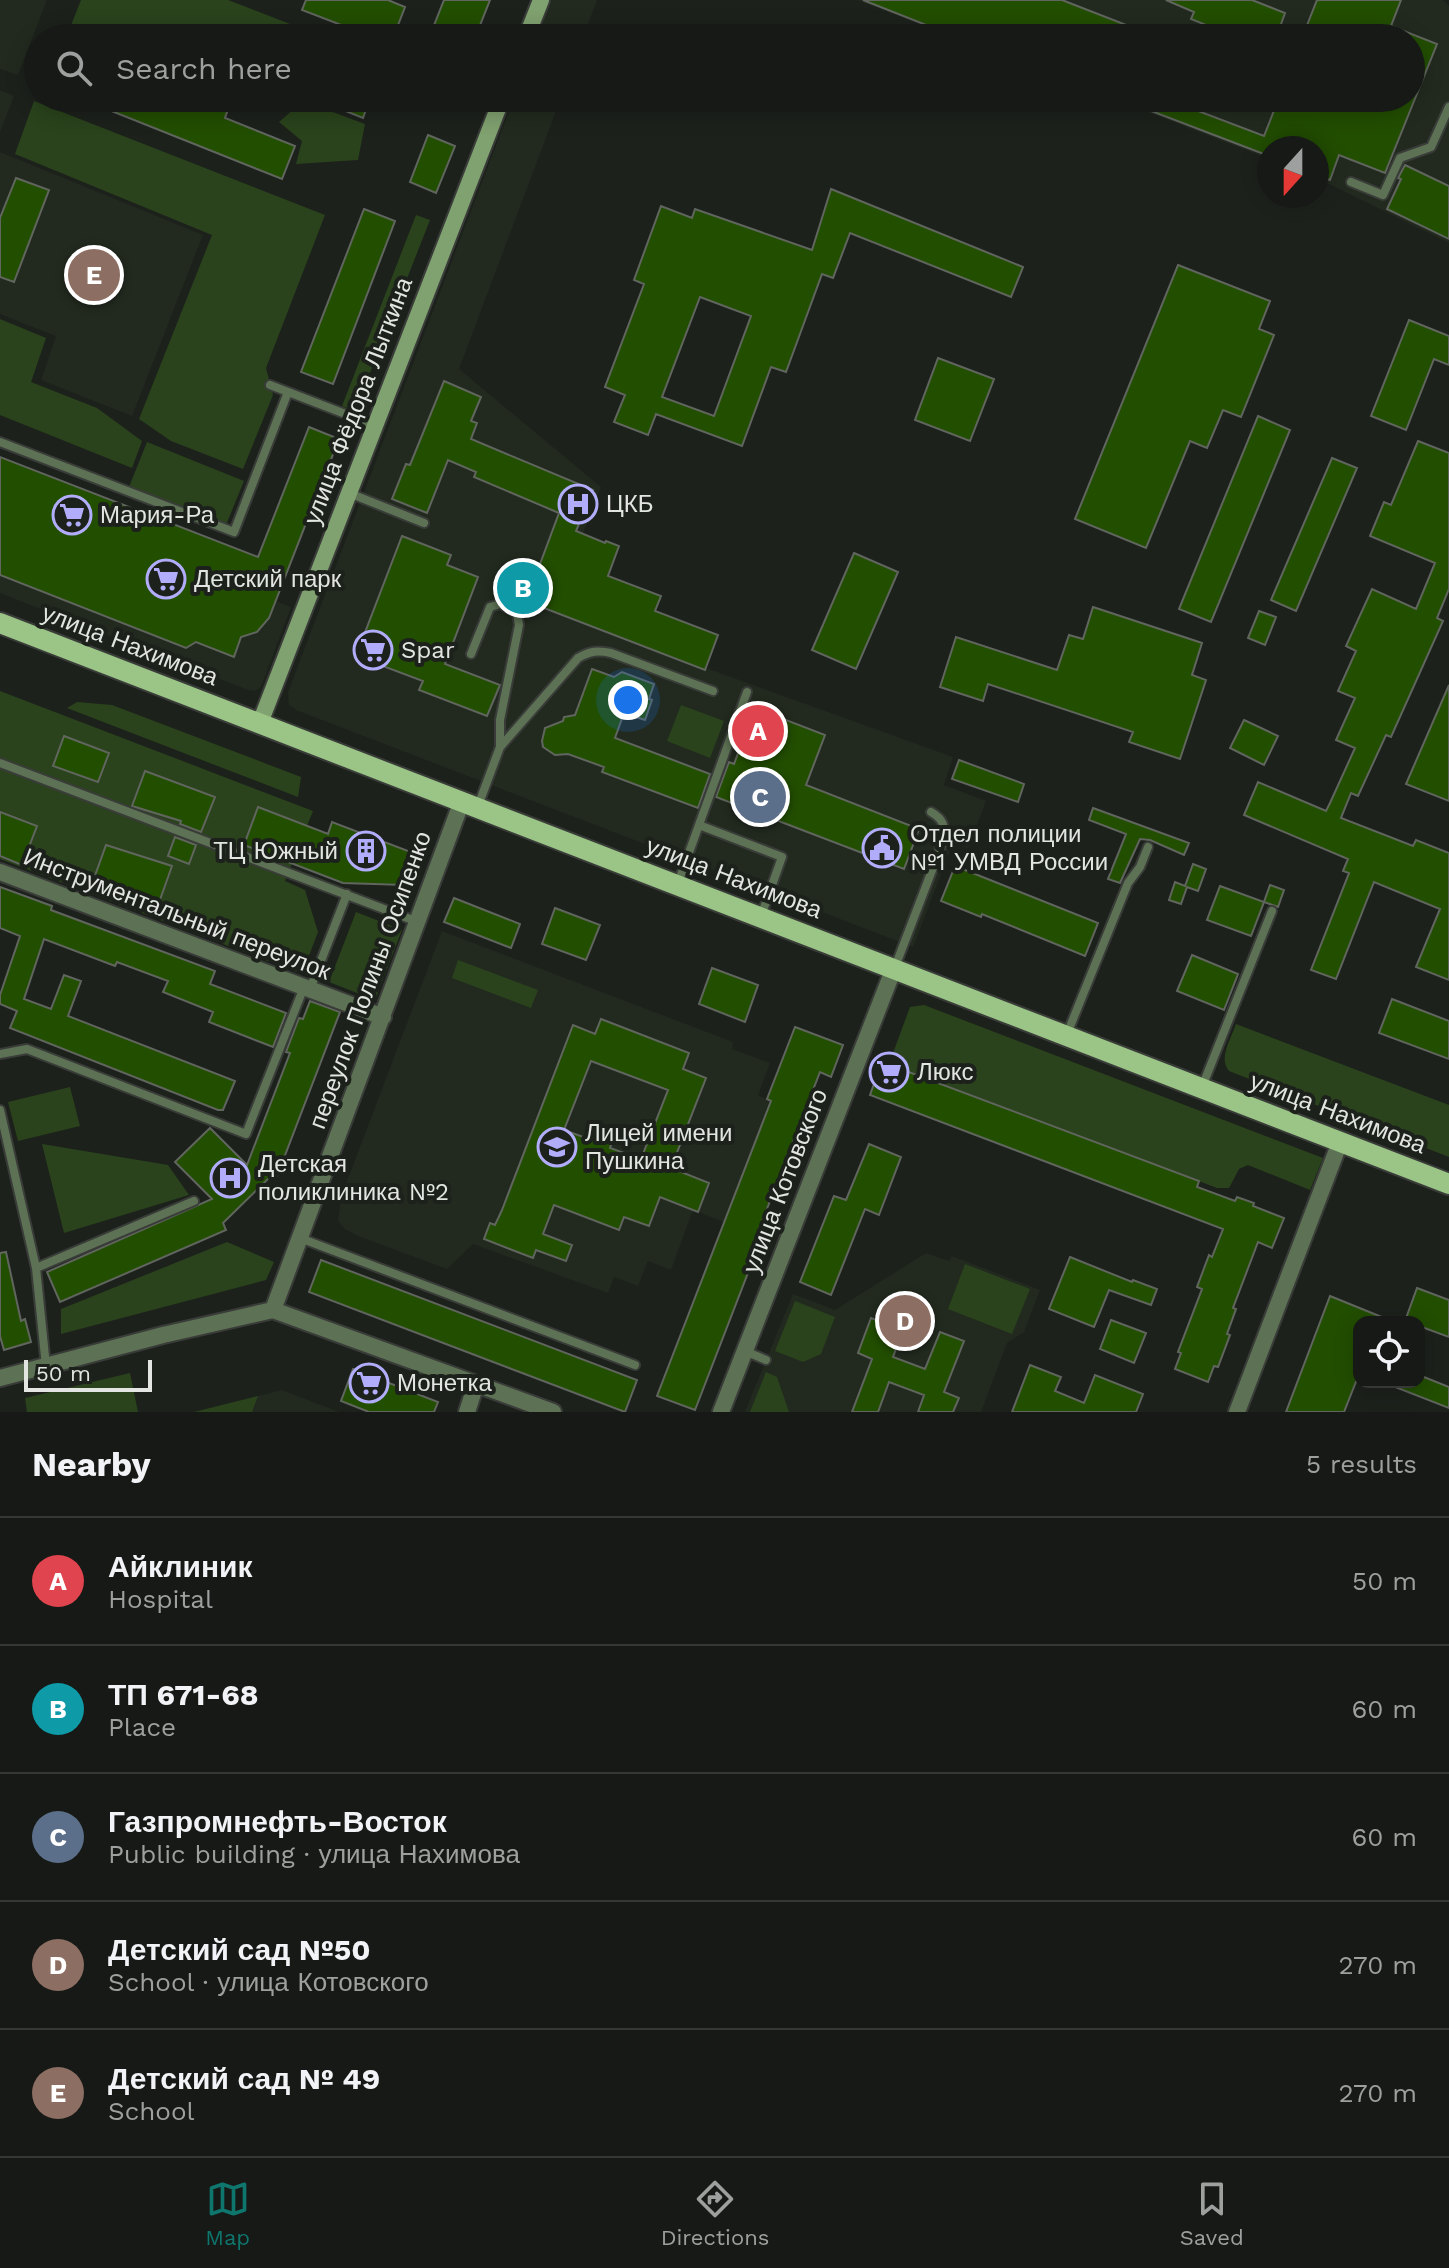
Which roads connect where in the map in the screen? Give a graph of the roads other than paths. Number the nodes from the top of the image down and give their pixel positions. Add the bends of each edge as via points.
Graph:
1 (541, 0) edge
2 (532, 24) edge
3 (1449, 107) edge
4 (497, 112) edge
5 (1351, 182) dead end
6 (270, 385) dead end
7 (288, 392) junction
8 (374, 425) junction
9 (0, 442) edge
10 (348, 493) junction
11 (424, 523) dead end
12 (0, 623) edge
13 (471, 654) dead end
14 (713, 691) dead end
15 (747, 692) dead end
16 (260, 723) junction
17 (500, 747) junction
18 (0, 763) edge
19 (470, 804) junction
20 (931, 812) dead end
21 (699, 825) junction
22 (1148, 847) dead end
23 (0, 872) edge
24 (678, 885) junction
25 (347, 894) junction
26 (1272, 911) dead end
27 (761, 917) junction
28 (418, 922) junction
29 (894, 968) junction
30 (307, 988) junction
31 (383, 1017) junction
32 (1067, 1035) junction
33 (0, 1054) edge
34 (1202, 1088) junction
35 (0, 1110) edge
36 (1340, 1142) junction
37 (1449, 1184) edge
38 (194, 1201) dead end
39 (300, 1238) junction
40 (36, 1268) junction
41 (273, 1310) junction
42 (745, 1351) junction
43 (766, 1360) dead end
44 (635, 1365) dead end
45 (46, 1366) junction
46 (0, 1378) edge
47 (476, 1384) junction
48 (467, 1412) edge
49 (553, 1412) edge
50 (721, 1412) edge
51 (1237, 1412) edge

1 - 2 street
3 - 5 lane via 1431,147 1400,158 1383,195
4 - 8 street, улица Фёдора Лыткина
6 - 7 lane
7 - 8 lane
7 - 9 lane via 234,532
8 - 10 street, улица Фёдора Лыткина
10 - 11 lane
10 - 16 street, улица Фёдора Лыткина
12 - 16 main road, улица Нахимова
13 - 17 lane via 490,607 500,604 517,613
14 - 17 lane via 611,653 587,652
15 - 21 lane
16 - 19 main road, улица Нахимова
17 - 19 lane
18 - 25 lane
19 - 24 main road, улица Нахимова
19 - 28 street, переулок Полины Осипенко
20 - 29 lane via 945,827 944,839
21 - 24 lane
21 - 27 lane via 782,857
22 - 32 lane via 1128,883
23 - 30 street, Инструментальный переулок
24 - 27 main road, улица Нахимова
25 - 28 lane
25 - 30 lane
26 - 34 lane
27 - 29 main road, улица Нахимова
28 - 31 street, переулок Полины Осипенко
29 - 32 main road, улица Нахимова
29 - 42 street, улица Котовского
30 - 31 street, Инструментальный переулок
30 - 33 lane via 246,1134 27,1049
31 - 39 street, переулок Полины Осипенко
32 - 34 main road, улица Нахимова
34 - 36 main road, улица Нахимова
35 - 40 lane
36 - 37 main road, улица Нахимова
36 - 51 street
38 - 40 lane
39 - 41 street, переулок Полины Осипенко
39 - 44 lane
40 - 45 lane
41 - 45 street
41 - 47 street
42 - 43 lane
42 - 50 street, улица Котовского
45 - 46 street
47 - 48 street
47 - 49 street

